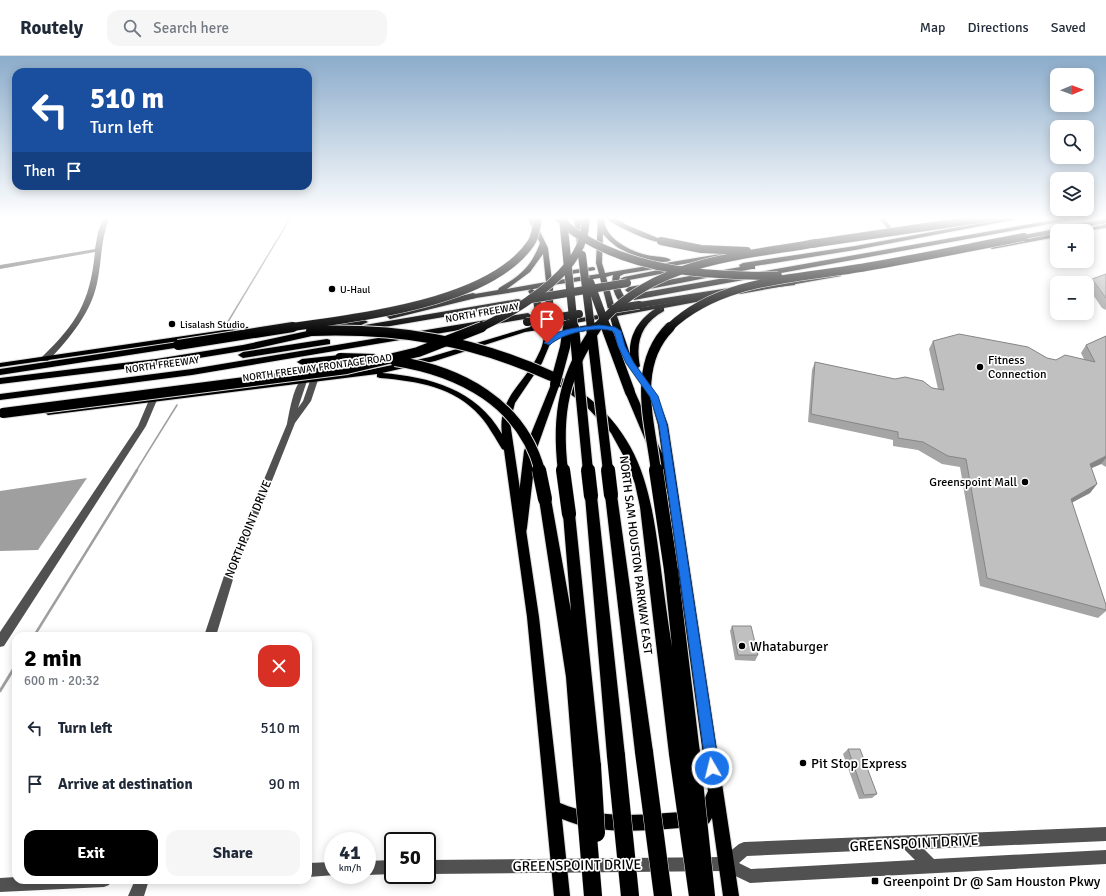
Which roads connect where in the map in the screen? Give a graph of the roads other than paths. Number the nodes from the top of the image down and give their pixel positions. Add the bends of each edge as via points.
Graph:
1 (62, 256) edge
2 (97, 256) edge
3 (520, 256) edge
4 (539, 256) edge
5 (545, 256) edge
6 (567, 256) edge
7 (574, 256) edge
8 (582, 256) edge
9 (582, 256) edge
10 (599, 256) edge
11 (624, 256) edge
12 (647, 256) edge
13 (715, 256) edge
14 (740, 256) edge
15 (750, 256) edge
16 (803, 256) edge
17 (805, 256) edge
18 (821, 256) edge
19 (906, 256) edge
20 (924, 256) edge
21 (927, 256) edge
22 (943, 256) edge
23 (690, 260) junction
24 (599, 263) junction
25 (0, 267) edge
26 (880, 268) junction
27 (547, 270) junction
28 (602, 275) junction
29 (792, 283) junction
30 (548, 284) junction
31 (628, 284) junction
32 (516, 289) junction
33 (492, 293) junction
34 (570, 295) junction
35 (473, 296) junction
36 (671, 304) junction
37 (642, 307) junction
38 (612, 314) junction
39 (524, 316) junction
40 (550, 325) junction
41 (617, 331) junction
42 (547, 343) junction
43 (178, 345) junction
44 (231, 350) junction
45 (45, 359) junction
46 (0, 365) edge
47 (0, 372) edge
48 (364, 374) junction
49 (638, 374) junction
50 (314, 380) junction
51 (553, 380) junction
52 (0, 381) edge
53 (303, 381) junction
54 (0, 389) edge
55 (0, 397) edge
56 (153, 400) junction
57 (1, 412) edge
58 (291, 424) junction
59 (508, 453) junction
60 (671, 487) junction
61 (521, 528) junction
62 (211, 632) edge
63 (0, 642) edge
64 (685, 753) junction
65 (587, 766) junction
66 (716, 792) junction
67 (554, 808) junction
68 (1106, 835) edge
69 (908, 843) junction
70 (1106, 857) edge
71 (726, 864) junction
72 (560, 866) junction
73 (436, 867) edge
74 (932, 867) junction
75 (324, 869) edge
76 (312, 870) edge
77 (21, 884) edge
78 (140, 884) edge
79 (0, 885) edge
80 (136, 896) edge
81 (562, 896) edge
82 (593, 896) edge
83 (599, 896) edge
84 (630, 896) edge
85 (663, 896) edge
86 (698, 896) edge
87 (706, 896) edge
88 (731, 896) edge

1 - 25 street
2 - 45 street via 95,279 89,298 68,334
3 - 43 highway, bridge via 494,276 453,294 387,312
4 - 33 main road via 528,272
5 - 27 main road
6 - 34 highway, bridge
7 - 57 highway, bridge via 543,289 488,324 428,349 382,362 347,369
8 - 60 highway, bridge via 630,392
9 - 85 highway, NORTH SAM HOUSTON PARKWAY EAST, bridge
10 - 24 main road
11 - 19 highway, bridge via 678,270 742,276 777,276
12 - 23 main road via 663,260
13 - 23 main road
14 - 31 highway
15 - 65 highway, bridge via 672,273 636,292 604,317 580,348 567,380 561,436
16 - 31 highway, NORTH FREEWAY
17 - 31 highway, NORTH FREEWAY
18 - 31 highway, NORTH FREEWAY
20 - 26 highway
21 - 64 highway, bridge via 736,291 704,303 681,317 652,351 646,379 649,421 670,570
22 - 26 main road, NORTH FREEWAY FRONTAGE ROAD
23 - 31 main road
24 - 27 main road via 592,270 555,274
24 - 28 main road
26 - 29 main road, NORTH FREEWAY FRONTAGE ROAD
27 - 30 main road
28 - 30 main road
28 - 31 main road
28 - 38 main road
29 - 36 main road, NORTH FREEWAY FRONTAGE ROAD
29 - 37 highway via 745,288
30 - 32 main road
30 - 40 main road
31 - 37 main road via 616,277 621,301 631,308
31 - 39 highway, NORTH FREEWAY, bridge
31 - 39 highway, NORTH FREEWAY, bridge via 554,295
32 - 33 main road
32 - 39 main road via 530,290 534,294 539,321 535,326
33 - 35 main road
34 - 51 highway, bridge via 565,347
34 - 84 highway, bridge
35 - 44 highway
35 - 45 main road
36 - 37 main road, NORTH FREEWAY FRONTAGE ROAD
36 - 49 main road via 650,315 636,333 633,358
37 - 38 main road, NORTH FREEWAY FRONTAGE ROAD
37 - 39 highway, bridge
38 - 40 main road, NORTH FREEWAY FRONTAGE ROAD
38 - 41 main road
39 - 40 main road, NORTH FREEWAY FRONTAGE ROAD
39 - 44 highway, NORTH FREEWAY
39 - 48 main road, NORTH FREEWAY FRONTAGE ROAD via 432,359
39 - 54 highway, NORTH FREEWAY
39 - 55 highway, NORTH FREEWAY via 148,379
40 - 42 main road
41 - 42 main road via 604,326 561,333
41 - 49 main road via 624,352
42 - 59 main road via 543,354 509,405 505,422
43 - 47 highway
43 - 51 highway, bridge via 299,331 385,332 429,337 473,347 514,360
44 - 52 highway, NORTH FREEWAY
45 - 46 main road
48 - 50 main road, NORTH FREEWAY FRONTAGE ROAD
48 - 59 main road via 415,378 454,391 491,421
49 - 60 main road via 654,396 660,414
50 - 53 main road, NORTH FREEWAY FRONTAGE ROAD
50 - 58 street, NORTHPOINT DRIVE via 307,401
51 - 61 highway via 530,451
51 - 64 highway via 581,397 610,425 625,444 636,468 646,507
53 - 56 main road, NORTH FREEWAY FRONTAGE ROAD
53 - 58 street, NORTHPOINT DRIVE via 295,402
56 - 57 main road, NORTH FREEWAY FRONTAGE ROAD
56 - 63 street via 142,426
57 - 65 highway, bridge via 100,393 340,358 380,359 423,366 455,377 488,396 517,422 531,444 538,465
58 - 62 street, NORTHPOINT DRIVE via 229,576
59 - 61 main road
60 - 66 main road
61 - 67 main road
64 - 86 highway, bridge
64 - 87 highway, bridge
65 - 82 highway, bridge
65 - 83 highway, bridge
66 - 67 main road via 704,818 602,822 569,816
66 - 71 main road
67 - 72 main road
68 - 69 street, GREENSPOINT DRIVE
69 - 71 street, GREENSPOINT DRIVE via 744,850
69 - 74 street
70 - 74 street, GREENSPOINT DRIVE
71 - 72 street, GREENSPOINT DRIVE
71 - 74 street, GREENSPOINT DRIVE via 750,876
71 - 88 main road
72 - 73 street, GREENSPOINT DRIVE
72 - 81 main road
75 - 76 street
77 - 79 street
78 - 80 street

